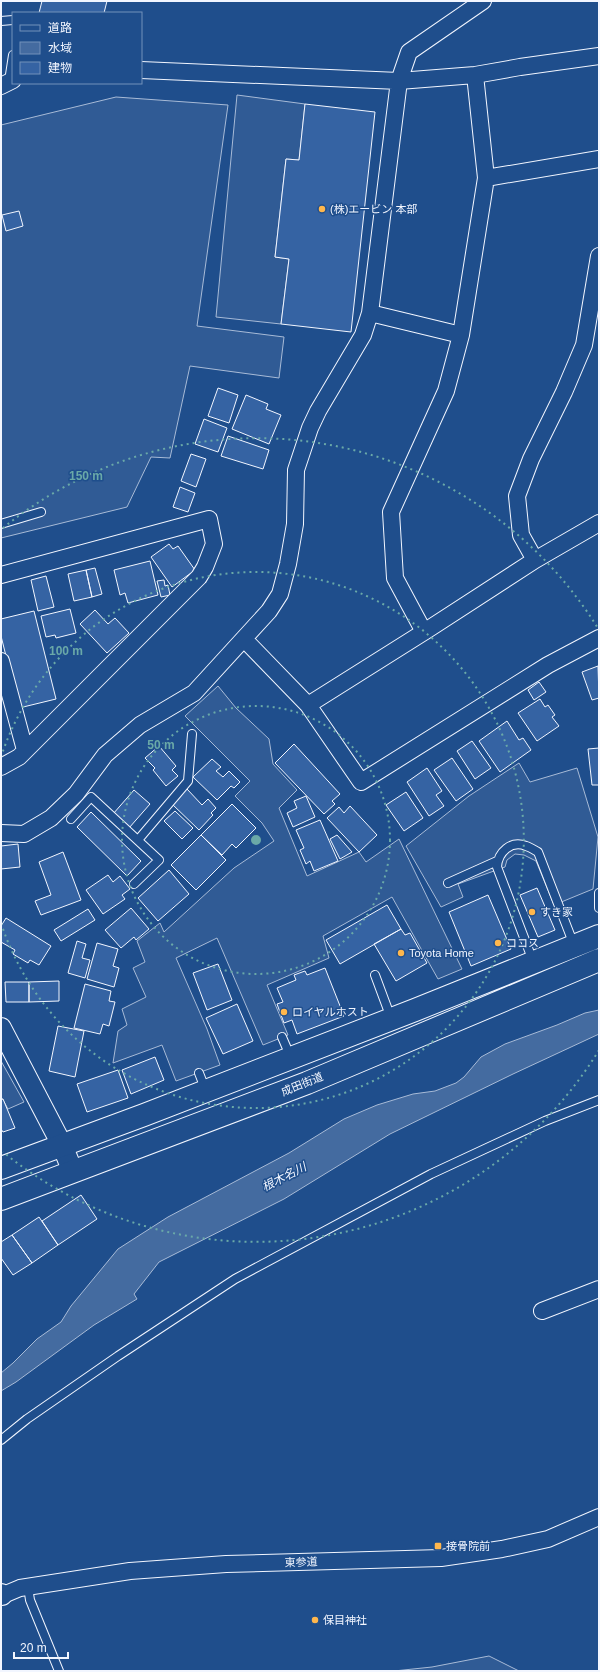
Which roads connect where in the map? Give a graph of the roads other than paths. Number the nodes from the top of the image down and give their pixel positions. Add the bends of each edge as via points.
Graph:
1 (483, 1) edge
2 (12, 20) edge
3 (1, 21) edge
4 (599, 56) edge
5 (12, 60) edge
6 (142, 70) edge
7 (475, 75) junction
8 (400, 81) junction
9 (8, 82) edge
10 (599, 159) edge
11 (486, 178) junction
12 (599, 256) edge
13 (370, 313) junction
14 (461, 334) junction
15 (41, 512) dead end
16 (599, 523) edge
17 (1, 524) edge
18 (535, 560) junction
19 (1, 575) edge
20 (424, 632) junction
21 (599, 638) edge
22 (244, 639) junction
23 (1, 661) edge
24 (308, 705) junction
25 (192, 734) dead end
26 (25, 750) junction
27 (1, 767) edge
28 (71, 820) dead end
29 (1, 833) edge
30 (138, 840) junction
31 (497, 861) junction
32 (448, 883) dead end
33 (134, 884) dead end
34 (599, 893) edge
35 (599, 908) edge
36 (599, 936) edge
37 (574, 945) junction
38 (599, 960) edge
39 (534, 962) junction
40 (375, 975) dead end
41 (392, 1020) junction
42 (1, 1028) edge
43 (282, 1037) dead end
44 (291, 1058) junction
45 (599, 1100) edge
46 (62, 1145) junction
47 (1, 1168) edge
48 (73, 1172) junction
49 (1, 1199) edge
50 (599, 1289) edge
51 (542, 1311) dead end
52 (1, 1440) edge
53 (599, 1517) edge
54 (28, 1587) junction
55 (1, 1595) edge
56 (59, 1671) edge

1 - 8 street via 409,52
2 - 3 lane
4 - 7 street
5 - 9 lane
6 - 8 street
7 - 8 street
7 - 11 street
8 - 13 street
10 - 11 street
11 - 14 street
12 - 18 street via 584,345 516,496 521,535
13 - 14 street
13 - 22 street via 363,335 315,417 296,470 295,524 280,594 269,611
14 - 20 street via 446,391 391,512 395,578
15 - 17 lane
16 - 18 street
18 - 20 street
19 - 26 street via 209,519 214,544 199,577
20 - 24 street
21 - 24 street via 548,665 361,782
22 - 24 street
22 - 29 street via 194,693 140,726 105,755 76,794 51,818 24,834
23 - 26 street
25 - 30 lane via 188,781
26 - 27 street
28 - 30 lane via 91,797
30 - 33 lane via 159,860
31 - 32 lane
31 - 37 lane via 504,850 514,844 525,845 538,852
31 - 39 lane
34 - 35 lane
36 - 37 highway
37 - 39 highway
38 - 48 highway, 成田街道 via 307,1083
39 - 41 highway
40 - 41 lane
41 - 44 highway
42 - 46 street
43 - 44 lane
44 - 46 highway via 202,1082
45 - 52 lane via 545,1121 431,1174 235,1279 118,1356
46 - 47 highway
46 - 48 street
48 - 49 highway, 成田街道
50 - 51 street
53 - 54 street, 東参道 via 548,1539 502,1550 441,1558 226,1564 130,1571
54 - 55 street, 東参道
54 - 56 lane via 30,1600

